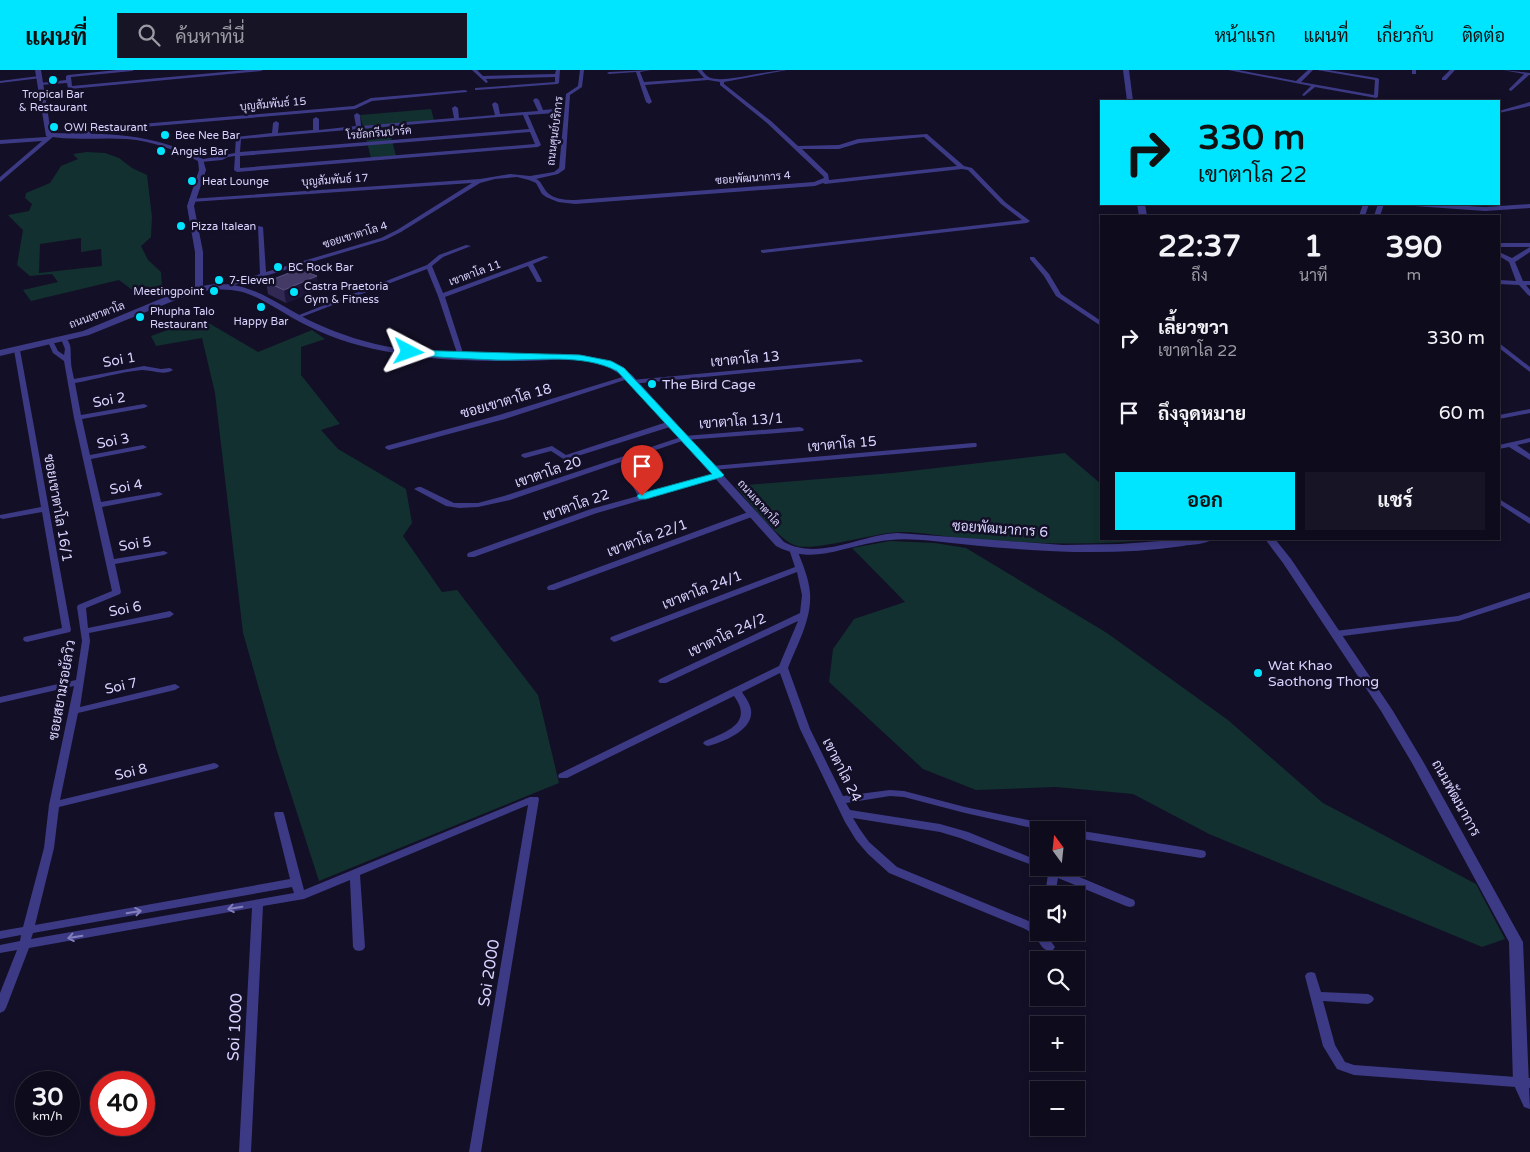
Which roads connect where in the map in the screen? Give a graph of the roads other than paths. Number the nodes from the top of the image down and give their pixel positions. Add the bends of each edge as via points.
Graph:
1 (132, 70) edge
2 (261, 70) edge
3 (474, 70) edge
4 (511, 70) edge
5 (582, 70) edge
6 (637, 70) edge
7 (649, 70) edge
8 (699, 70) edge
9 (786, 70) edge
10 (1126, 70) edge
11 (1230, 70) edge
12 (1311, 70) edge
13 (1319, 70) edge
14 (1453, 70) edge
15 (1505, 70) edge
16 (1517, 71) edge
17 (557, 72) edge
18 (609, 73) dead end
19 (1528, 74) edge
20 (511, 77) junction
21 (39, 78) edge
22 (482, 78) junction
23 (708, 79) junction
24 (1444, 79) dead end
25 (722, 81) junction
26 (2, 82) edge
27 (69, 82) junction
28 (643, 84) junction
29 (1297, 84) junction
30 (511, 86) junction
31 (1314, 86) junction
32 (492, 88) junction
33 (477, 89) dead end
34 (1511, 90) dead end
35 (465, 91) dead end
36 (1304, 95) dead end
37 (1362, 95) junction
38 (536, 100) dead end
39 (1130, 100) edge
40 (1357, 100) edge
41 (649, 102) dead end
42 (495, 104) dead end
43 (1530, 104) edge
44 (455, 108) dead end
45 (555, 111) dead end
46 (541, 112) junction
47 (1500, 112) edge
48 (524, 114) junction
49 (357, 115) dead end
50 (498, 116) junction
51 (316, 119) dead end
52 (457, 119) junction
53 (276, 123) dead end
54 (359, 127) junction
55 (532, 130) junction
56 (316, 131) junction
57 (275, 135) junction
58 (83, 136) junction
59 (49, 138) junction
60 (0, 142) edge
61 (797, 148) junction
62 (238, 154) junction
63 (227, 155) joint
64 (198, 158) junction
65 (962, 167) junction
66 (531, 178) junction
67 (0, 180) edge
68 (480, 180) junction
69 (825, 182) junction
70 (191, 200) junction
71 (1428, 205) edge
72 (1530, 206) edge
73 (260, 228) dead end
74 (1500, 245) edge
75 (468, 246) dead end
76 (1530, 247) edge
77 (763, 251) dead end
78 (1500, 255) edge
79 (546, 257) dead end
80 (1032, 258) dead end
81 (1512, 261) junction
82 (529, 263) junction
83 (429, 266) junction
84 (263, 274) junction
85 (539, 280) dead end
86 (1500, 282) edge
87 (1520, 282) junction
88 (1530, 283) edge
89 (226, 286) junction
90 (199, 290) junction
91 (1530, 294) edge
92 (441, 296) junction
93 (298, 317) junction
94 (1100, 323) edge
95 (64, 339) junction
96 (51, 342) junction
97 (1500, 346) edge
98 (17, 350) junction
99 (0, 353) edge
100 (461, 356) junction
101 (66, 360) junction
102 (860, 361) dead end
103 (170, 370) dead end
104 (1530, 370) edge
105 (630, 380) junction
106 (72, 381) junction
107 (144, 406) dead end
108 (1530, 411) edge
109 (1500, 417) edge
110 (78, 418) junction
111 (670, 424) junction
112 (800, 429) dead end
113 (684, 438) junction
114 (1530, 440) edge
115 (1510, 444) junction
116 (973, 445) dead end
117 (143, 447) dead end
118 (1500, 447) edge
119 (389, 448) dead end
120 (525, 456) dead end
121 (87, 458) junction
122 (1530, 458) edge
123 (716, 472) junction
124 (635, 483) dead end
125 (418, 489) dead end
126 (159, 494) dead end
127 (642, 496) junction
128 (1500, 502) edge
129 (98, 505) junction
130 (45, 509) junction
131 (754, 512) junction
132 (3, 517) dead end
133 (1530, 522) edge
134 (1200, 540) edge
135 (1271, 540) edge
136 (794, 552) junction
137 (164, 553) dead end
138 (471, 555) dead end
139 (110, 562) junction
140 (799, 568) junction
141 (551, 588) dead end
142 (1530, 595) edge
143 (170, 614) dead end
144 (803, 615) junction
145 (86, 631) junction
146 (1335, 634) junction
147 (614, 639) dead end
148 (27, 640) dead end
149 (783, 668) junction
150 (663, 681) dead end
151 (80, 682) junction
152 (175, 687) dead end
153 (736, 691) junction
154 (0, 700) edge
155 (74, 711) junction
156 (708, 743) dead end
157 (214, 766) dead end
158 (563, 776) dead end
159 (840, 800) junction
160 (54, 805) junction
161 (846, 813) junction
162 (279, 814) dead end
163 (1030, 824) edge
164 (1085, 835) edge
165 (1201, 854) dead end
166 (1030, 861) edge
167 (355, 873) junction
168 (1066, 876) edge
169 (297, 882) junction
170 (300, 896) junction
171 (1130, 903) dead end
172 (258, 904) junction
173 (28, 931) junction
174 (0, 935) edge
175 (24, 946) junction
176 (359, 947) dead end
177 (1050, 948) dead end
178 (0, 949) edge
179 (1310, 976) dead end
180 (1316, 996) junction
181 (1368, 999) dead end
182 (0, 1008) edge
183 (1526, 1083) edge
184 (1530, 1102) edge
185 (245, 1152) edge
186 (475, 1152) edge

1 - 27 street via 68,76
2 - 27 street via 70,88
3 - 22 street
4 - 20 street
5 - 66 street, ถนนศูนย์บริการ via 580,87 568,94 562,169
6 - 7 street
6 - 18 street
6 - 28 street
8 - 23 street
9 - 25 street
10 - 39 street
11 - 29 street
12 - 29 street
13 - 37 street via 1377,79 1376,97
14 - 24 street
15 - 16 street
16 - 19 street
17 - 20 street
17 - 30 street via 557,83
19 - 34 street
20 - 22 street
20 - 30 street
21 - 26 street
21 - 27 street
21 - 59 street
22 - 32 street
23 - 25 street
23 - 28 street
25 - 61 street, ซอยพัฒนาการ 4
28 - 41 street
29 - 31 street
30 - 32 street
31 - 36 street
31 - 37 street
32 - 33 street
35 - 58 street, บุญสัมพันธ์ 15 via 371,100 355,107 94,130
37 - 40 street
38 - 46 street
42 - 50 street
43 - 47 street
44 - 52 street
45 - 46 street
46 - 48 street
48 - 50 street
48 - 55 street
49 - 54 street
50 - 52 street
51 - 56 street
52 - 54 street
53 - 57 street
54 - 56 street
55 - 62 street, โรยัลกรีนปาร์ค
55 - 62 street via 538,144 237,170
56 - 57 street
57 - 62 street via 238,138
58 - 59 street
58 - 64 street via 151,141
59 - 60 street
59 - 67 street
61 - 65 street via 839,147 858,141 927,135
61 - 69 street, ซอยพัฒนาการ 4 via 826,175
62 - 63 street, โรยัลกรีนปาร์ค
63 - 64 street, โรยัลกรีนปาร์ค
64 - 70 street via 203,169
65 - 69 street
65 - 77 street via 970,169 1003,203 1027,221
66 - 68 street via 511,176
66 - 69 street, ซอยพัฒนาการ 4 via 538,182 540,190 548,197 575,202
68 - 70 street, บุญสัมพันธ์ 17
68 - 84 street, ซอยเขาตาโล 4 via 383,238
70 - 90 street via 190,212 201,270
71 - 72 street via 1485,209
73 - 84 street
74 - 76 street
75 - 83 street via 441,256
76 - 81 street
78 - 81 street
79 - 82 street, เขาตาโล 11
80 - 94 street via 1058,295
81 - 87 street
82 - 85 street
82 - 92 street, เขาตาโล 11
83 - 92 street
83 - 93 street
84 - 89 street, ซอยเขาตาโล 4
86 - 87 street
87 - 88 street
87 - 91 street
89 - 90 street, ถนนเขาตาโล
89 - 93 street, ถนนเขาตาโล via 251,291
90 - 95 street, ถนนเขาตาโล
92 - 100 street, เขาตาโล 11
93 - 100 street, ถนนเขาตาโล via 322,330 371,346
95 - 96 street, ถนนเขาตาโล
95 - 101 street via 68,349
96 - 98 street, ถนนเขาตาโล
96 - 101 street via 55,352
97 - 104 street
98 - 99 street, ถนนเขาตาโล
98 - 130 street, ซอยเขาตาโล 16/1
100 - 105 street, ถนนเขาตาโล via 580,358 608,362
101 - 106 street, ซอยสยามรอยัลวิว
102 - 105 street, เขาตาโล 13
103 - 106 street, Soi 1 via 144,368
105 - 111 street, ถนนเขาตาโล
105 - 119 street, ซอยเขาตาโล 18
106 - 110 street, ซอยสยามรอยัลวิว
107 - 110 street, Soi 2
108 - 109 street
110 - 121 street, ซอยสยามรอยัลวิว
111 - 113 street, ถนนเขาตาโล
111 - 120 street via 565,458 552,448
112 - 113 street, เขาตาโล 13/1
113 - 123 street, ถนนเขาตาโล
113 - 125 street, เขาตาโล 20 via 487,503 459,506
114 - 115 street
115 - 118 street
115 - 122 street
116 - 123 street, เขาตาโล 15
117 - 121 street, Soi 3
121 - 129 street, ซอยสยามรอยัลวิว
123 - 127 street, เขาตาโล 22
123 - 131 street, ถนนเขาตาโล
124 - 127 street
126 - 129 street, Soi 4
127 - 138 street, เขาตาโล 22
128 - 133 street
129 - 139 street, ซอยสยามรอยัลวิว
130 - 132 street
130 - 148 street, ซอยเขาตาโล 16/1 via 67,630
131 - 136 street, ถนนเขาตาโล via 780,544
131 - 141 street, เขาตาโล 22/1
134 - 136 street, ซอยพัฒนาการ 6 via 1155,547 1104,548 886,537 808,554
135 - 146 street, ถนนพัฒนาการ
136 - 140 street
137 - 139 street, Soi 5
139 - 145 street, ซอยสยามรอยัลวิว via 117,592 81,607
140 - 144 street via 806,600
140 - 147 street, เขาตาโล 24/1
142 - 146 street via 1458,618
143 - 145 street, Soi 6
144 - 149 street
144 - 150 street, เขาตาโล 24/2
145 - 151 street, ซอยสยามรอยัลวิว
146 - 183 street, ถนนพัฒนาการ via 1414,756 1516,942 1518,1030
149 - 153 street
149 - 159 street, เขาตาโล 24 via 805,729
151 - 154 street
151 - 155 street, ซอยสยามรอยัลวิว
152 - 155 street, Soi 7
153 - 156 street via 746,702 748,712 744,724
153 - 158 street
155 - 160 street, ซอยสยามรอยัลวิว
157 - 160 street, Soi 8
159 - 161 street, เขาตาโล 24
159 - 163 street via 904,794
160 - 173 street, ซอยสยามรอยัลวิว via 49,848
161 - 166 street, เขาตาโล 24 via 940,828
161 - 177 street via 854,832 866,847 893,870 1027,925 1037,931
162 - 169 street
164 - 165 street
167 - 170 street
167 - 176 street
167 - 186 street, Soi 2000 via 534,799
168 - 171 street
169 - 170 street
173 -> 169 street
170 - 172 street
172 -> 175 street
172 - 185 street, Soi 1000
173 - 174 street
173 - 175 street, ซอยสยามรอยัลวิว
175 - 178 street
175 - 182 street, ซอยสยามรอยัลวิว
179 - 180 street
180 - 181 street
180 - 183 street via 1329,1046 1341,1066 1354,1070
183 - 184 street, ถนนพัฒนาการ

